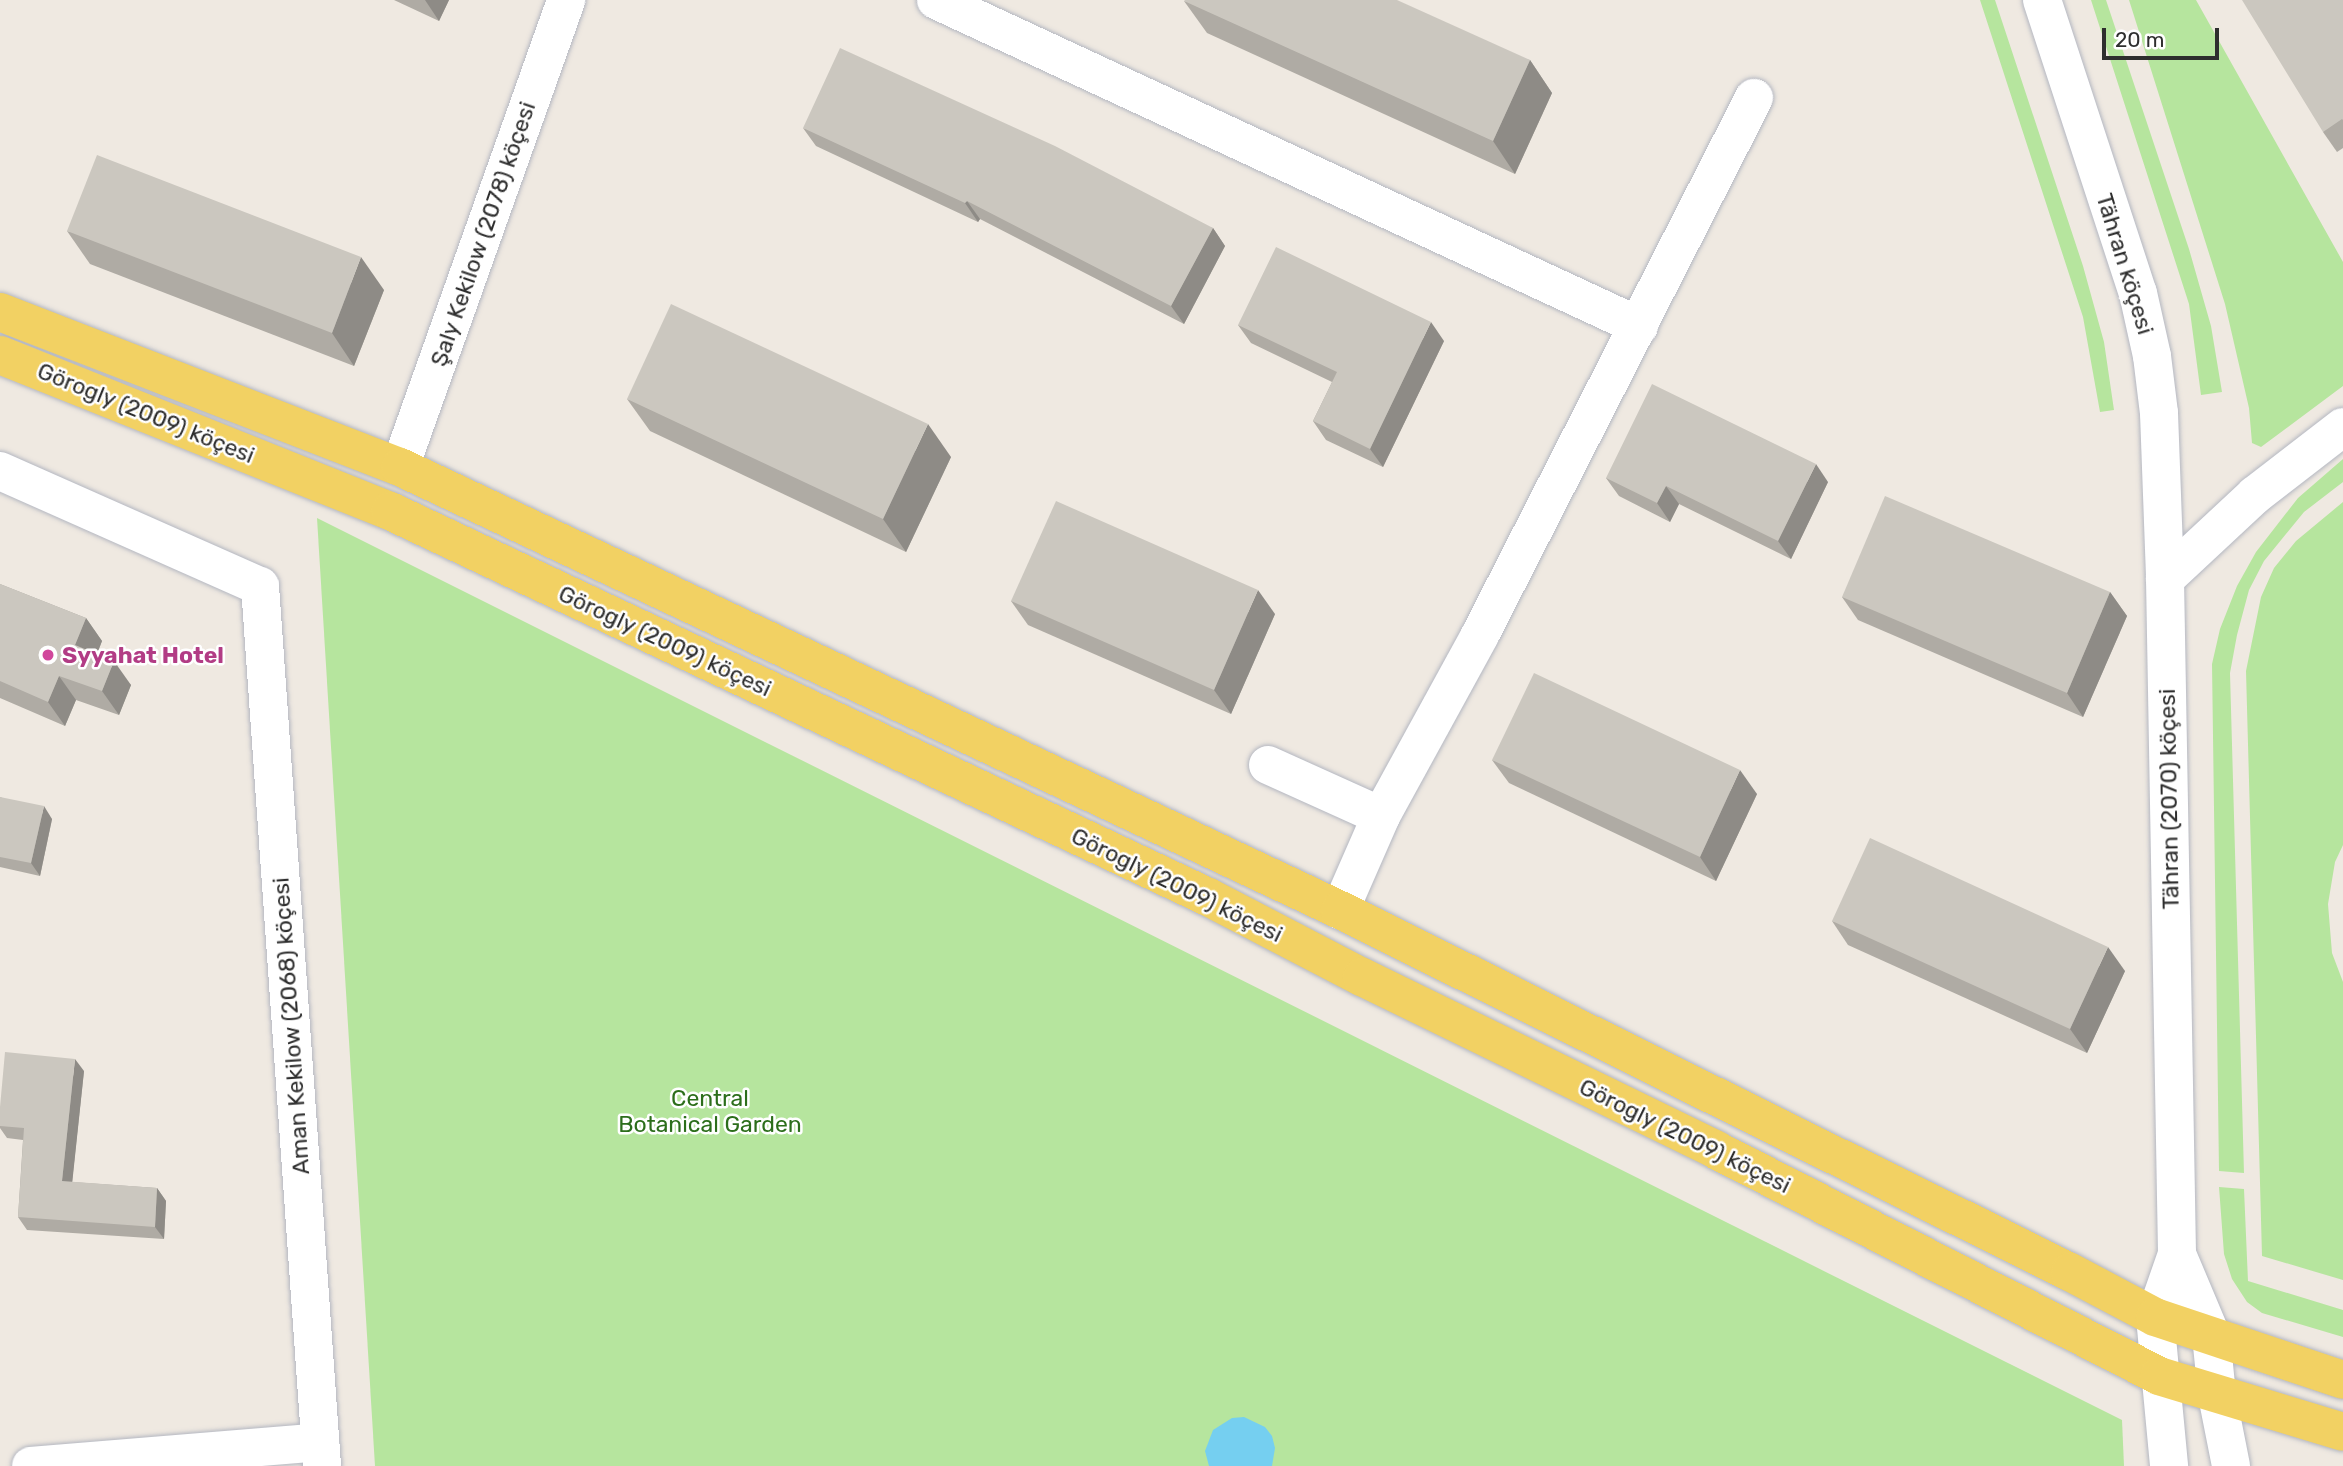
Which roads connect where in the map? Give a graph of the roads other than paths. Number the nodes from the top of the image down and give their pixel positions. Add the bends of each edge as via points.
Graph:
1 (566, 0) edge
2 (936, 0) edge
3 (2042, 0) edge
4 (1754, 99) dead end
5 (0, 312) edge
6 (1639, 326) junction
7 (0, 355) edge
8 (2343, 427) edge
9 (400, 467) junction
10 (0, 471) edge
11 (2165, 579) junction
12 (1268, 765) dead end
13 (1381, 816) junction
14 (1340, 910) junction
15 (2177, 1254) junction
16 (2155, 1317) junction
17 (2211, 1335) junction
18 (2159, 1376) junction
19 (2343, 1380) edge
20 (2217, 1395) junction
21 (2343, 1432) edge
22 (321, 1454) edge
23 (31, 1466) edge
24 (2169, 1466) edge
25 (2231, 1466) edge

1 - 9 street, Şaly Kekilow (2078) köçesi
2 - 6 street
3 - 11 street, Tähran köçesi via 2138,293 2152,356
4 - 6 street
5 - 9 main road, Görogly (2009) köçesi
6 - 13 street
7 - 18 main road, Görogly (2009) köçesi via 390,511 1208,897
8 - 11 street via 2255,495
9 - 14 main road, Görogly (2009) köçesi
10 - 22 street, Aman Kekilow (2068) köçesi via 260,586
11 - 15 street, Tähran (2070) köçesi
12 - 13 street
13 - 14 street
14 - 16 main road, Görogly (2009) köçesi
15 - 16 street, Tähran (2070) köçesi
15 - 17 street, Tähran (2070) köçesi
16 - 17 main road, Görogly (2009) köçesi
16 - 18 street, Tähran (2070) köçesi
17 - 19 main road, Görogly (2009) köçesi
17 - 20 street, Tähran (2070) köçesi
18 - 20 main road, Görogly (2009) köçesi
18 - 24 street, Tähran (2070) köçesi
20 - 21 main road, Görogly (2009) köçesi
20 - 25 street, Tähran (2070) köçesi
22 - 23 street

